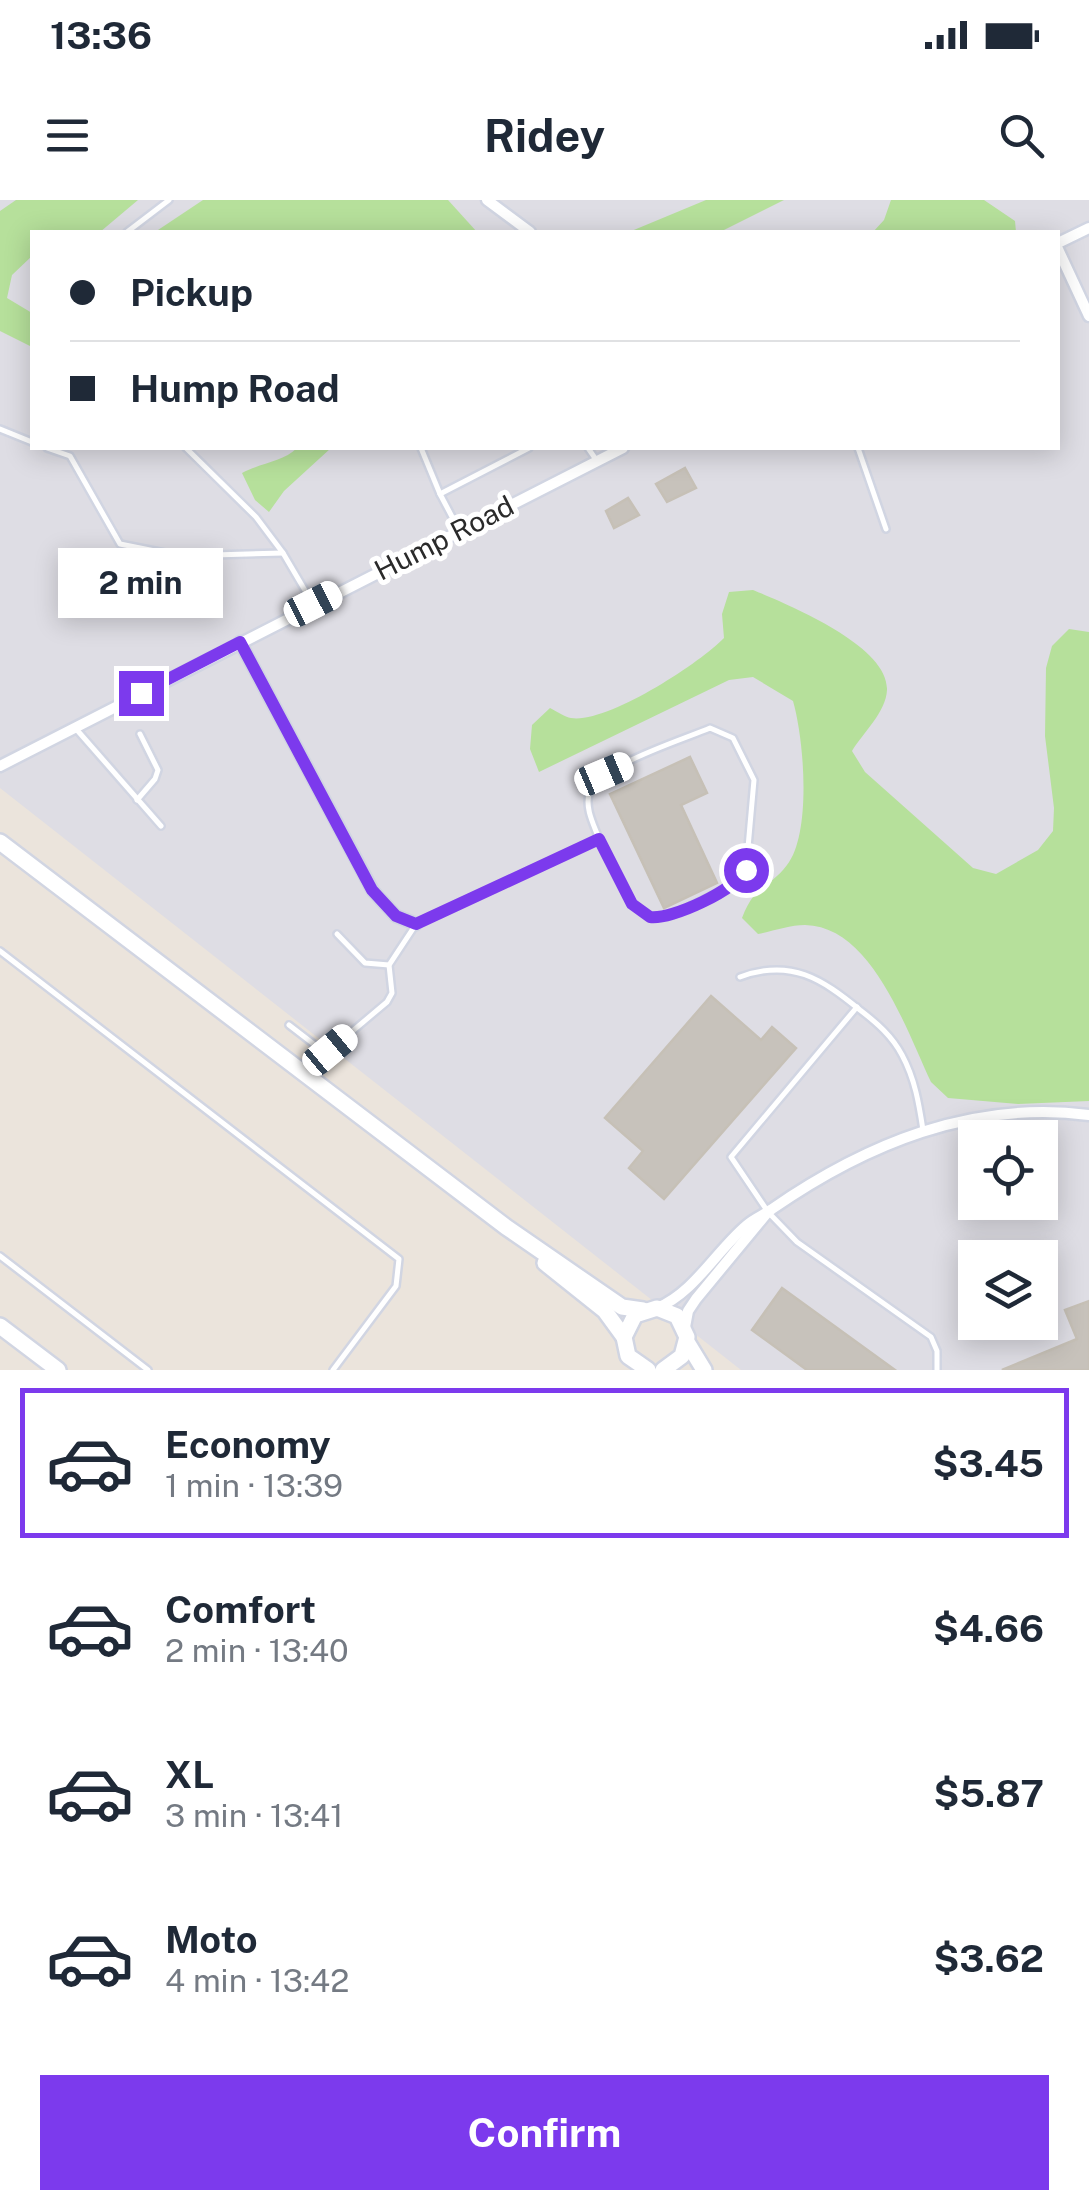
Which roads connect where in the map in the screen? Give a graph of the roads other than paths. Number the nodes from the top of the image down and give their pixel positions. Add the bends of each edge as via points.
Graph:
1 (169, 200) edge
2 (486, 200) edge
3 (1089, 228) edge
4 (130, 230) edge
5 (527, 230) edge
6 (1060, 245) edge
7 (1060, 251) edge
8 (1089, 316) edge
9 (0, 429) edge
10 (30, 441) edge
11 (53, 450) edge
12 (188, 450) edge
13 (422, 450) edge
14 (525, 450) edge
15 (589, 450) edge
16 (618, 450) edge
17 (859, 450) edge
18 (596, 461) junction
19 (440, 494) junction
20 (886, 529) dead end
21 (460, 530) junction
22 (283, 553) junction
23 (313, 604) junction
24 (240, 642) junction
25 (75, 727) junction
26 (140, 734) dead end
27 (0, 766) edge
28 (136, 800) junction
29 (161, 826) dead end
30 (599, 839) junction
31 (0, 842) edge
32 (416, 924) junction
33 (337, 934) dead end
34 (0, 951) edge
35 (388, 965) junction
36 (740, 977) dead end
37 (857, 1007) junction
38 (289, 1025) dead end
39 (1089, 1115) edge
40 (923, 1130) junction
41 (768, 1212) junction
42 (506, 1227) junction
43 (0, 1256) edge
44 (650, 1309) junction
45 (0, 1326) edge
46 (686, 1335) junction
47 (624, 1342) junction
48 (58, 1370) edge
49 (148, 1370) edge
50 (333, 1370) edge
51 (618, 1370) edge
52 (648, 1370) edge
53 (662, 1370) edge
54 (704, 1370) edge
55 (936, 1370) edge

1 - 4 lane
2 - 5 street
3 - 6 street
7 - 8 street
9 - 10 lane
11 - 22 lane via 70,456 120,544 180,556
12 - 22 lane
13 - 19 lane
14 - 19 lane
15 - 18 lane
16 - 18 street, Hump Road
17 - 20 lane
18 - 21 street, Hump Road
19 - 21 lane
21 - 23 street, Hump Road
22 - 23 lane
23 - 24 street, Hump Road
24 - 25 street, Hump Road
24 - 32 street via 372,890 396,916
25 - 27 street, Hump Road
25 - 28 lane
26 - 28 lane via 158,770
28 - 29 lane
30 - 30 lane via 632,904 650,917 670,916 736,884 746,870 754,780 733,738 710,728 604,774 589,796
30 - 32 lane
31 - 42 street
32 - 35 lane
33 - 35 lane via 365,963
34 - 50 lane via 399,1258 396,1286
35 - 38 lane via 387,1002 330,1050 309,1044
36 - 37 lane via 808,974
37 - 40 lane via 902,1056
37 - 41 lane via 731,1157
39 - 40 street via 1000,1115
40 - 41 street via 834,1168
41 - 44 street via 722,1246 678,1298
41 - 46 street via 688,1311
41 - 55 lane via 823,1264 931,1338
42 - 44 street via 622,1307
42 - 47 street via 605,1311
43 - 49 lane
44 - 46 street via 671,1312
44 - 47 street via 628,1323
45 - 48 street
46 - 53 street via 679,1360
46 - 54 street
47 - 51 street
47 - 52 street via 634,1363

